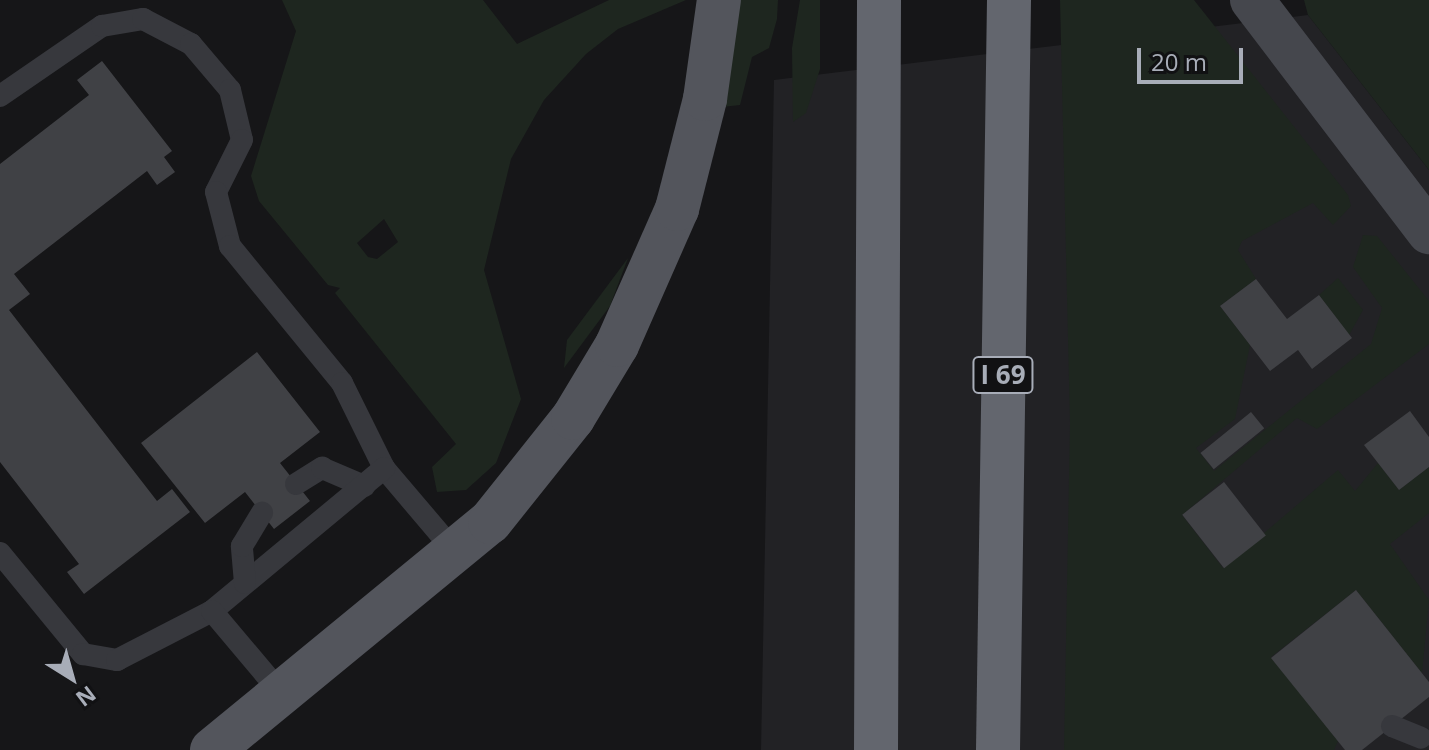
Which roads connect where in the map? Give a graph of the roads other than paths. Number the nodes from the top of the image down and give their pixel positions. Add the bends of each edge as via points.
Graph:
1 (719, 0) edge
2 (879, 0) edge
3 (1009, 0) edge
4 (1252, 0) edge
5 (0, 96) edge
6 (1429, 232) edge
7 (384, 468) junction
8 (296, 484) dead end
9 (364, 486) junction
10 (262, 513) dead end
11 (0, 553) edge
12 (456, 553) junction
13 (245, 583) junction
14 (212, 611) junction
15 (282, 694) junction
16 (1392, 726) dead end
17 (1420, 740) edge
18 (212, 750) edge
19 (876, 750) edge
20 (998, 750) edge

1 - 12 main road via 693,154 648,282 573,418 503,509
2 - 19 highway
3 - 20 highway, I 69
4 - 6 main road
5 - 7 lane via 102,26 143,19 191,44 230,90 242,140 216,192 224,234 361,411
7 - 9 lane
7 - 12 lane
8 - 9 lane via 322,468
9 - 13 lane
10 - 13 lane via 242,546
11 - 14 lane via 83,654 117,660
12 - 15 main road
13 - 14 lane
14 - 15 lane
15 - 18 main road
16 - 17 lane

